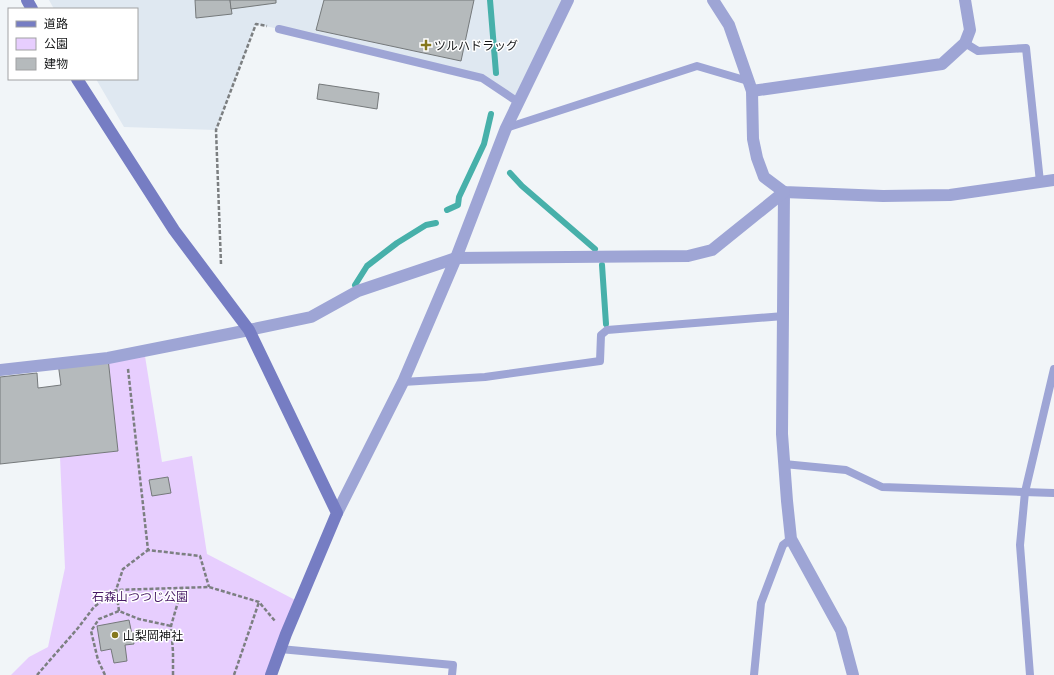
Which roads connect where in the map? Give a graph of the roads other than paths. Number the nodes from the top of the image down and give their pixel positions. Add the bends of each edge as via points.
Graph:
1 (568, 0) edge
2 (713, 0) edge
3 (965, 0) edge
4 (280, 29) road end
5 (965, 43) junction
6 (78, 80) edge
7 (750, 86) junction
8 (518, 102) junction
9 (506, 128) junction
10 (1054, 180) edge
11 (1040, 182) junction
12 (784, 192) junction
13 (456, 258) junction
14 (784, 316) junction
15 (249, 330) junction
16 (0, 370) edge
17 (1054, 370) edge
18 (403, 382) junction
19 (784, 464) junction
20 (1025, 492) junction
21 (1054, 494) edge
22 (337, 513) junction
23 (791, 539) junction
24 (280, 648) junction
25 (271, 675) edge
26 (452, 675) edge
27 (754, 675) edge
28 (853, 675) edge
29 (1030, 675) edge

1 - 8 street
2 - 7 street via 729,25
3 - 5 street via 970,30
4 - 8 lane via 482,78
5 - 7 street via 942,64
5 - 11 lane via 978,51 1026,48
6 - 15 street via 174,230
7 - 9 lane via 697,66
7 - 12 street via 753,139 757,158 764,177
8 - 9 street
9 - 13 street
10 - 11 street
11 - 12 street via 950,195 883,196
12 - 13 street via 712,250 688,256
12 - 14 street
13 - 15 street via 358,291 311,316
13 - 18 street
14 - 18 lane via 607,330 600,335 600,361 484,377
14 - 19 street
15 - 16 street via 108,358
15 - 22 street
17 - 20 lane
18 - 22 street
19 - 20 lane via 846,470 882,487
19 - 23 street
20 - 21 lane
20 - 29 lane via 1020,545
22 - 24 street
23 - 27 lane via 782,545 761,603
23 - 28 street via 841,630
24 - 25 street
24 - 26 lane via 453,665

